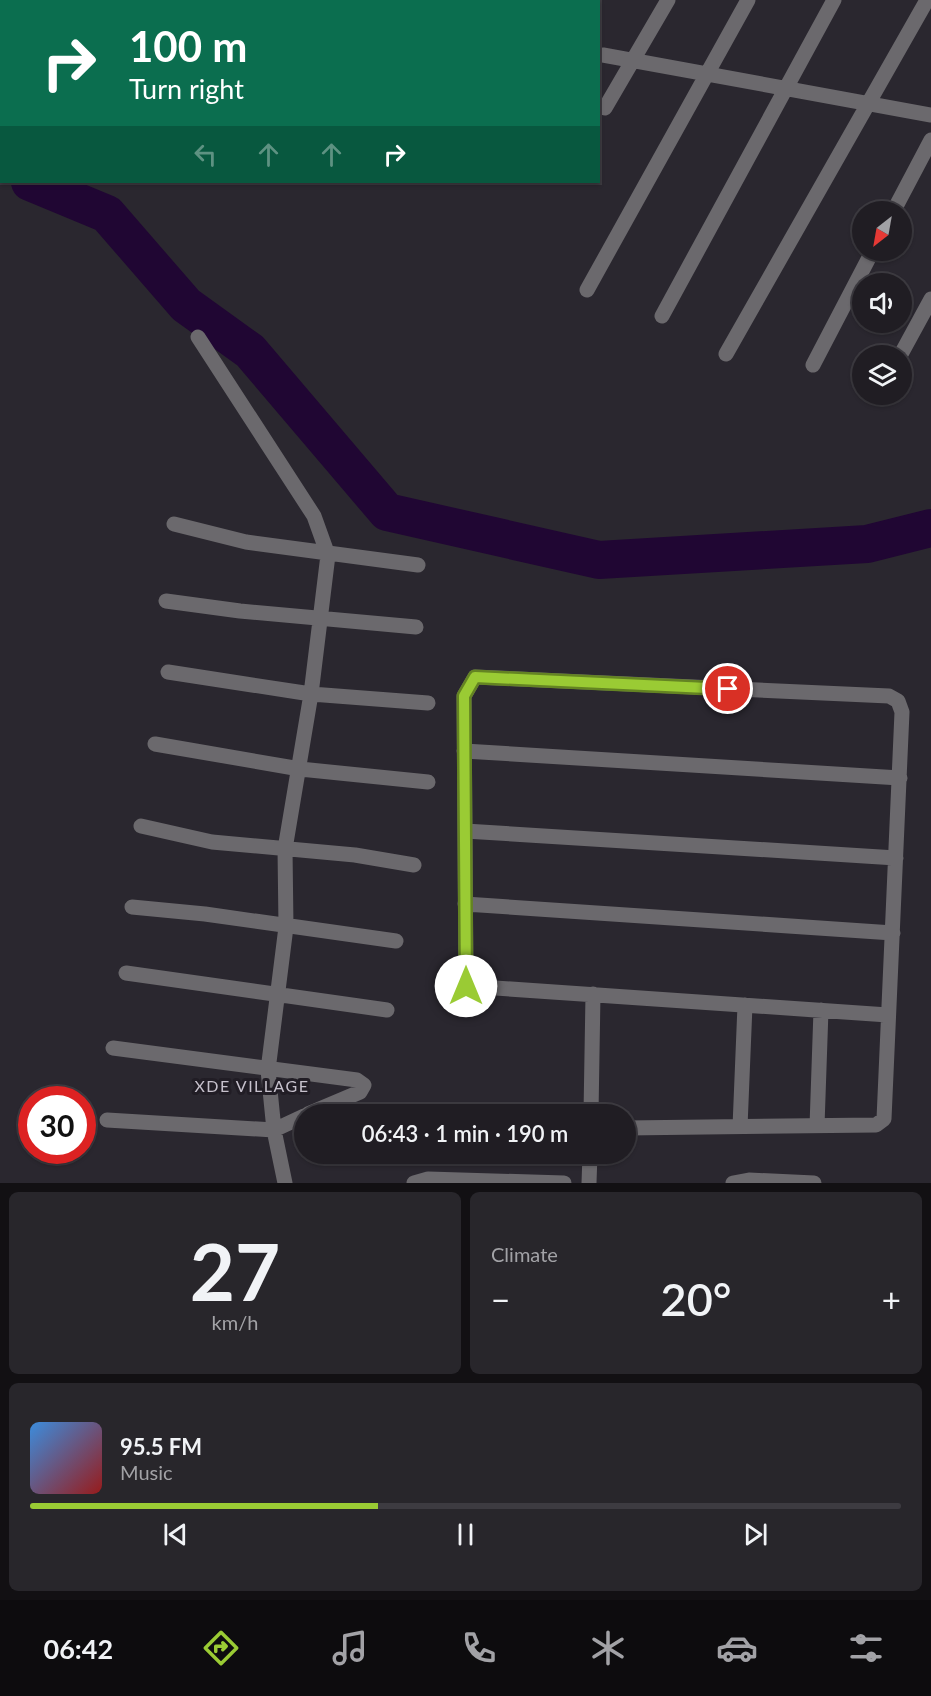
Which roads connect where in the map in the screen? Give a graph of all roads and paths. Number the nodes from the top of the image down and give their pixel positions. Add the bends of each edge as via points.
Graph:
1 (668, 0) edge
2 (748, 0) edge
3 (834, 0) edge
4 (927, 0) edge
5 (603, 55) dead end
6 (633, 61) junction
7 (707, 74) junction
8 (787, 88) junction
9 (868, 103) junction
10 (605, 108) dead end
11 (931, 115) edge
12 (931, 140) edge
13 (899, 201) edge
14 (867, 261) edge
15 (587, 290) dead end
16 (931, 299) edge
17 (662, 316) dead end
18 (198, 338) dead end
19 (906, 345) edge
20 (726, 354) dead end
21 (813, 365) dead end
22 (174, 524) dead end
23 (328, 555) junction
24 (418, 565) dead end
25 (166, 601) dead end
26 (322, 618) junction
27 (416, 627) dead end
28 (168, 672) dead end
29 (311, 694) junction
30 (428, 703) dead end
31 (155, 744) dead end
32 (464, 751) junction
33 (300, 769) junction
34 (900, 778) junction
35 (428, 782) dead end
36 (141, 826) dead end
37 (465, 831) junction
38 (285, 849) junction
39 (896, 858) junction
40 (414, 865) dead end
41 (465, 904) junction
42 (132, 907) dead end
43 (286, 927) junction
44 (893, 933) junction
45 (396, 941) dead end
46 (126, 973) dead end
47 (279, 993) junction
48 (593, 994) junction
49 (745, 1005) junction
50 (387, 1010) dead end
51 (821, 1010) junction
52 (888, 1015) junction
53 (113, 1048) dead end
54 (268, 1070) junction
55 (332, 1104) edge
56 (591, 1104) edge
57 (107, 1120) dead end
58 (294, 1121) edge
59 (817, 1126) junction
60 (740, 1127) junction
61 (636, 1128) edge
62 (274, 1130) junction
63 (590, 1164) edge
64 (749, 1181) edge
65 (285, 1183) edge
66 (414, 1183) edge
67 (564, 1183) edge
68 (590, 1183) edge
69 (733, 1183) edge
70 (814, 1183) edge

1 - 6 street
2 - 7 street
3 - 8 street
4 - 9 street
5 - 6 street
6 - 7 street
6 - 10 street
7 - 8 street
7 - 15 street
8 - 9 street
8 - 17 street
9 - 11 street
9 - 20 street
12 - 13 street
14 - 21 street
16 - 19 street
18 - 23 street via 314,516
22 - 23 street via 246,542
23 - 24 street
23 - 26 street
25 - 26 street
26 - 27 street
26 - 29 street
28 - 29 street
29 - 30 street
29 - 33 street
31 - 33 street
32 - 34 street
32 - 34 street via 464,696 475,677 889,696 898,701 902,712
32 - 37 street
33 - 35 street
33 - 38 street
34 - 39 street
36 - 38 street via 212,842
37 - 39 street
37 - 41 street
38 - 40 street
38 - 43 street
39 - 44 street
41 - 44 street
41 - 48 street via 466,986
42 - 43 street
43 - 45 street
43 - 47 street
44 - 52 street
46 - 47 street
47 - 50 street
47 - 54 street
48 - 49 street
48 - 56 street
49 - 51 street
49 - 60 street
51 - 52 street
51 - 59 street
52 - 59 street via 884,1119 876,1125
53 - 54 street
54 - 55 street via 357,1080 364,1085 360,1092
54 - 62 street
57 - 62 street
58 - 62 street
59 - 60 street
60 - 61 street
62 - 65 street
63 - 68 street
64 - 69 street
64 - 70 street
66 - 67 street via 428,1179

